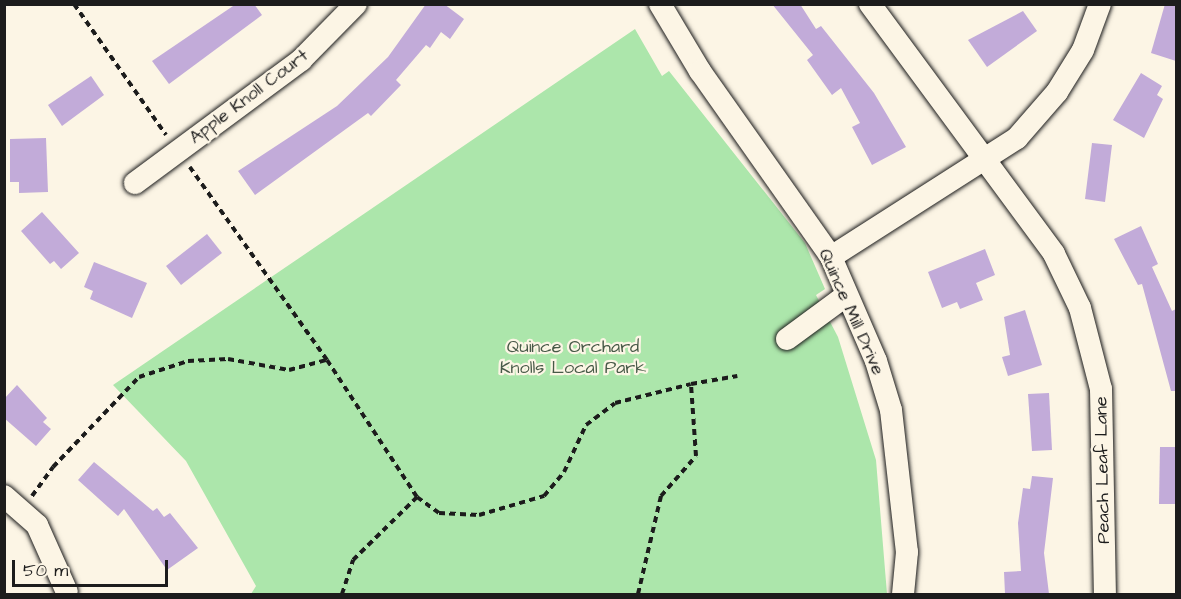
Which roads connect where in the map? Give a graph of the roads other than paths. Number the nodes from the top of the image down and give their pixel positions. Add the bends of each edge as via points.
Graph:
1 (356, 4) edge
2 (660, 4) edge
3 (870, 4) edge
4 (1100, 4) edge
5 (986, 161) junction
6 (135, 183) dead end
7 (831, 257) junction
8 (847, 295) junction
9 (787, 339) dead end
10 (12, 502) edge
11 (67, 592) dead end
12 (903, 594) edge
13 (1105, 594) edge

1 - 6 street, Apple Knoll Court via 301,60
2 - 7 street, Quince Mill Drive via 700,71
3 - 5 street, Peach Leaf Lane
4 - 5 street via 1083,50 1057,92 1017,138
5 - 7 street
5 - 13 street, Peach Leaf Lane via 1054,254 1093,349 1105,438
7 - 8 street, Quince Mill Drive
8 - 9 street
8 - 12 street, Quince Mill Drive via 891,410 907,552
10 - 11 street via 37,525

